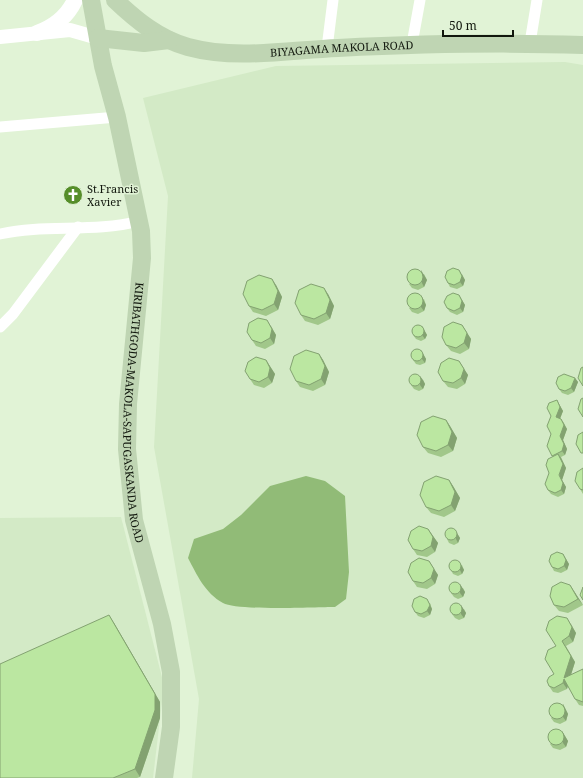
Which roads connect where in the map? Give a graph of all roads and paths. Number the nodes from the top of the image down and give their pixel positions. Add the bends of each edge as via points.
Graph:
1 (75, 0) edge
2 (91, 0) edge
3 (115, 0) edge
4 (333, 0) edge
5 (420, 0) edge
6 (537, 0) edge
7 (37, 33) junction
8 (0, 37) edge
9 (98, 38) junction
10 (170, 40) junction
11 (530, 43) junction
12 (412, 44) junction
13 (583, 45) edge
14 (327, 48) junction
15 (118, 117) junction
16 (0, 127) edge
17 (139, 221) junction
18 (78, 227) junction
19 (0, 234) edge
20 (0, 327) edge
21 (164, 778) edge

1 - 7 main road via 59,21
2 - 9 main road, KIRIBATHGODA-MAKOLA-SAPUGASKANDA ROAD
3 - 10 main road, BIYAGAMA MAKOLA ROAD via 147,27
4 - 14 street
5 - 12 street
6 - 11 street
7 - 8 street
7 - 9 street via 70,30
9 - 10 main road via 144,43
9 - 15 main road, KIRIBATHGODA-MAKOLA-SAPUGASKANDA ROAD via 103,66
10 - 14 main road, BIYAGAMA MAKOLA ROAD via 188,47 215,52 255,53
11 - 12 main road, BIYAGAMA MAKOLA ROAD
11 - 13 main road, BIYAGAMA MAKOLA ROAD
12 - 14 main road, BIYAGAMA MAKOLA ROAD
15 - 16 street
15 - 17 main road, KIRIBATHGODA-MAKOLA-SAPUGASKANDA ROAD
17 - 18 street via 121,226
17 - 21 main road, KIRIBATHGODA-MAKOLA-SAPUGASKANDA ROAD via 142,258 128,404 127,449 134,520 161,617 171,672 171,727
18 - 19 street via 40,228
18 - 20 street via 13,314

